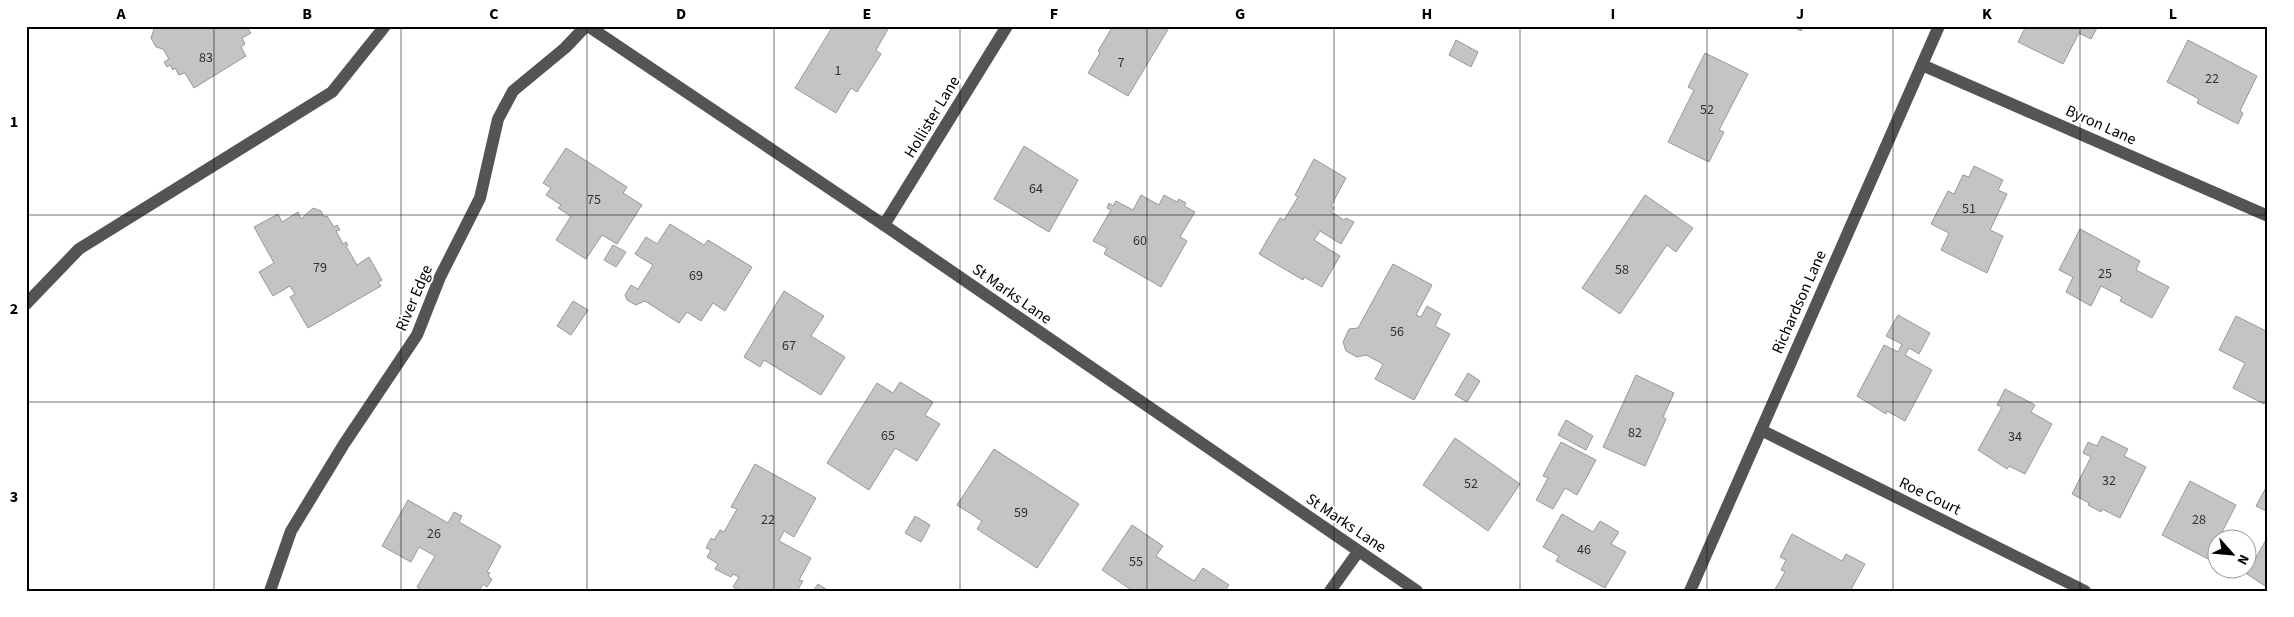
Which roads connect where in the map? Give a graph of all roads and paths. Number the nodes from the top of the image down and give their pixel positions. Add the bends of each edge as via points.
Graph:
1 (385, 26) edge
2 (587, 26) edge
3 (1007, 26) edge
4 (1939, 26) edge
5 (1922, 65) junction
6 (2268, 216) edge
7 (884, 225) junction
8 (26, 304) edge
9 (1761, 430) junction
10 (1358, 552) junction
11 (270, 591) edge
12 (1330, 591) edge
13 (1417, 591) edge
14 (1690, 591) edge
15 (2085, 591) edge

1 - 8 street via 332,92 79,249
2 - 7 street, St Marks Lane
2 - 11 street, River Edge via 513,91 498,119 480,198 440,276 418,335 344,444 291,531
3 - 7 street, Hollister Lane
4 - 5 street, Richardson Lane
5 - 6 street, Byron Lane
5 - 9 street, Richardson Lane
7 - 10 street, St Marks Lane
9 - 14 street, Richardson Lane
9 - 15 street, Roe Court
10 - 12 street
10 - 13 street, St Marks Lane

